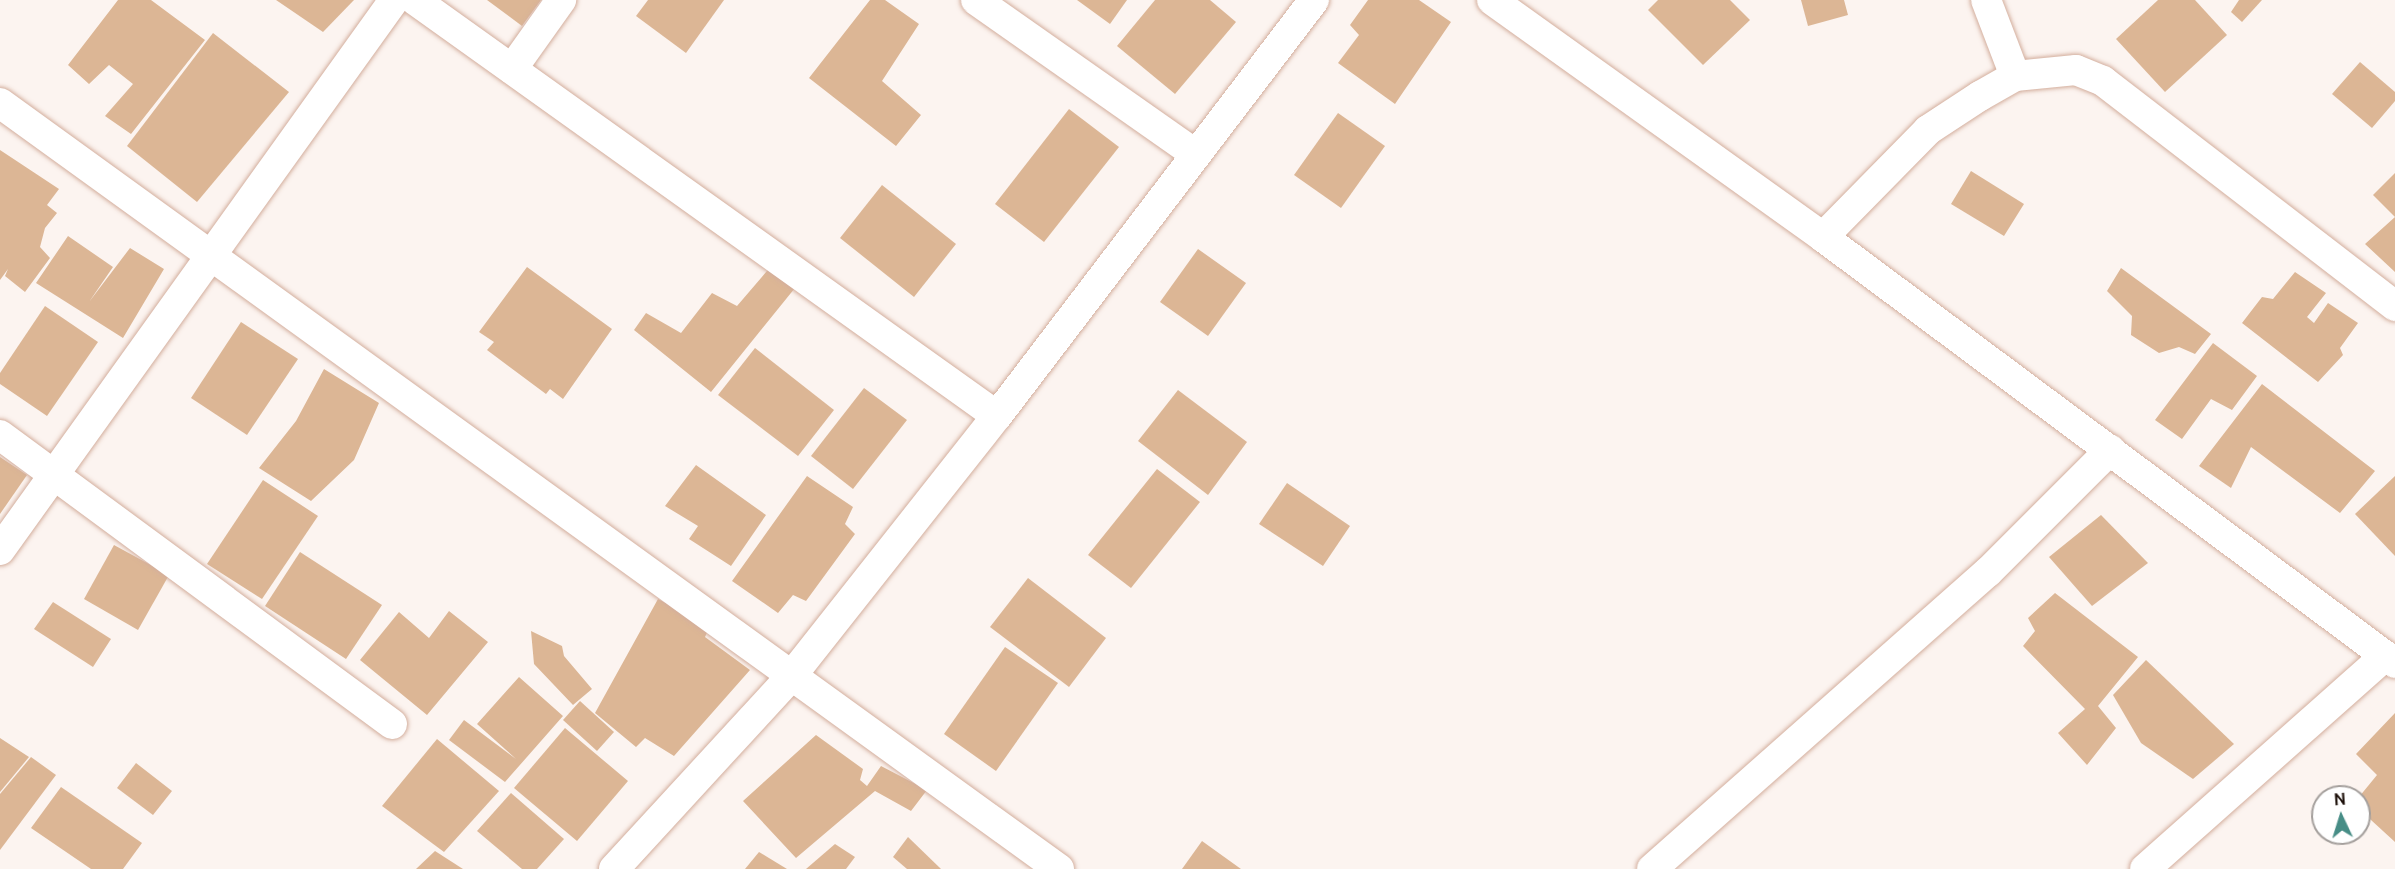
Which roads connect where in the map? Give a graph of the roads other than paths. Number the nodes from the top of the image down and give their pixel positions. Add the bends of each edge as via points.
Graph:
1 (394, 0) edge
2 (416, 0) edge
3 (561, 0) edge
4 (976, 0) edge
5 (1314, 0) edge
6 (1492, 0) edge
7 (1986, 0) edge
8 (512, 69) junction
9 (2015, 76) junction
10 (0, 103) edge
11 (1194, 153) junction
12 (1823, 237) junction
13 (209, 258) junction
14 (2395, 306) edge
15 (998, 416) junction
16 (0, 435) edge
17 (2110, 450) junction
18 (52, 473) junction
19 (0, 550) edge
20 (2390, 660) edge
21 (793, 674) junction
22 (392, 724) dead end
23 (614, 869) edge
24 (1059, 869) edge
25 (1652, 869) edge
26 (2145, 869) edge

1 - 13 street
2 - 8 street
3 - 8 street
4 - 11 street
5 - 11 street
6 - 12 street
7 - 9 street
8 - 15 street
9 - 12 street via 1928,130
9 - 14 street via 2076,70 2103,81
10 - 13 street
11 - 15 street
12 - 17 street
13 - 18 street
13 - 21 street
15 - 21 street
16 - 18 street
17 - 20 street
17 - 25 street via 1988,572
18 - 19 street
18 - 22 street
20 - 26 street
21 - 23 street
21 - 24 street

